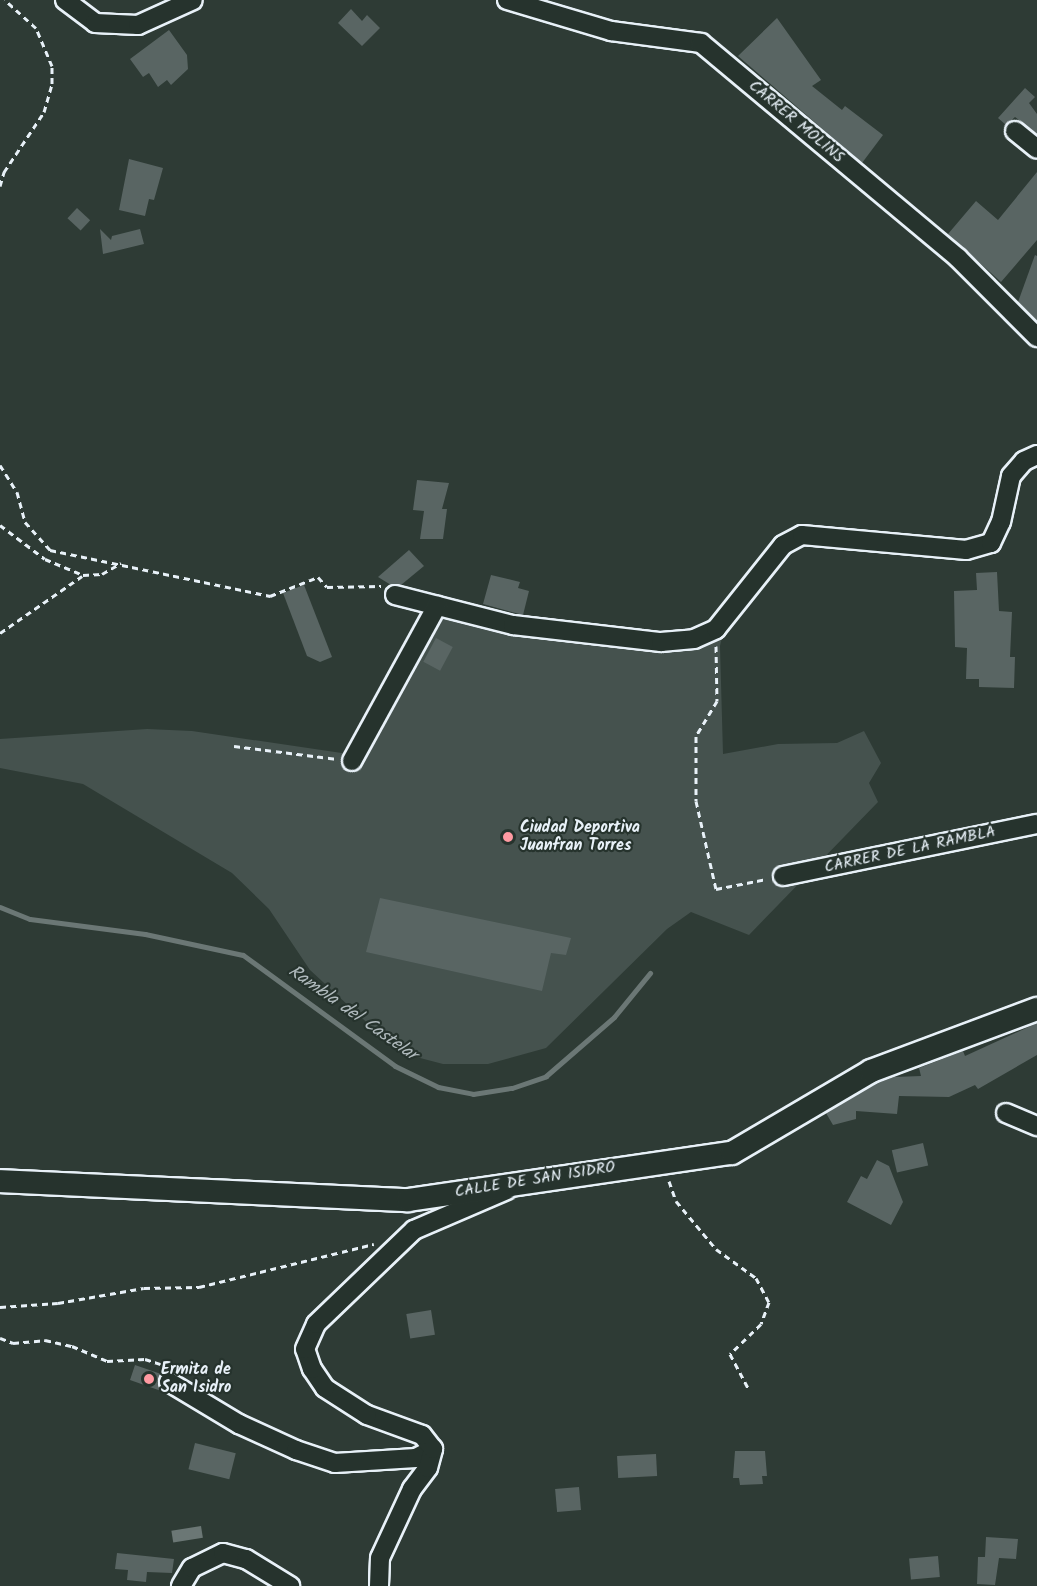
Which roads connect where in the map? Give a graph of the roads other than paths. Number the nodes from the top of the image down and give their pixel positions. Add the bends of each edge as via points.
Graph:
1 (65, 0) edge
2 (193, 0) edge
3 (507, 0) edge
4 (1015, 131) dead end
5 (1037, 149) edge
6 (1037, 337) edge
7 (1037, 455) edge
8 (395, 595) road end
9 (437, 606) junction
10 (352, 761) road end
11 (1037, 824) edge
12 (783, 876) road end
13 (1037, 1009) edge
14 (1006, 1113) dead end
15 (1037, 1126) edge
16 (531, 1180) junction
17 (0, 1181) edge
18 (170, 1382) road end
19 (433, 1449) junction
20 (181, 1586) edge
21 (290, 1586) edge
22 (379, 1586) edge

1 - 2 street via 95,23 138,25
3 - 6 street, CARRER MOLINS via 611,31 700,43 958,258
4 - 5 street
7 - 9 street via 1024,461 1011,476 1001,522 991,543 966,550 802,536 783,545 716,629 694,639 661,642 513,625
8 - 9 street
9 - 10 street
11 - 12 street, CARRER DE LA RAMBLA
13 - 16 street, CALLE DE SAN ISIDRO via 871,1071 732,1153
14 - 15 street
16 - 17 street, CALLE DE SAN ISIDRO via 408,1200
16 - 19 street via 414,1230 316,1324 305,1348 312,1370 325,1388 367,1415 422,1435
18 - 19 street via 239,1424 335,1463 416,1458
19 - 22 street via 428,1468 412,1489 380,1558
20 - 21 street via 192,1568 223,1553 246,1560

